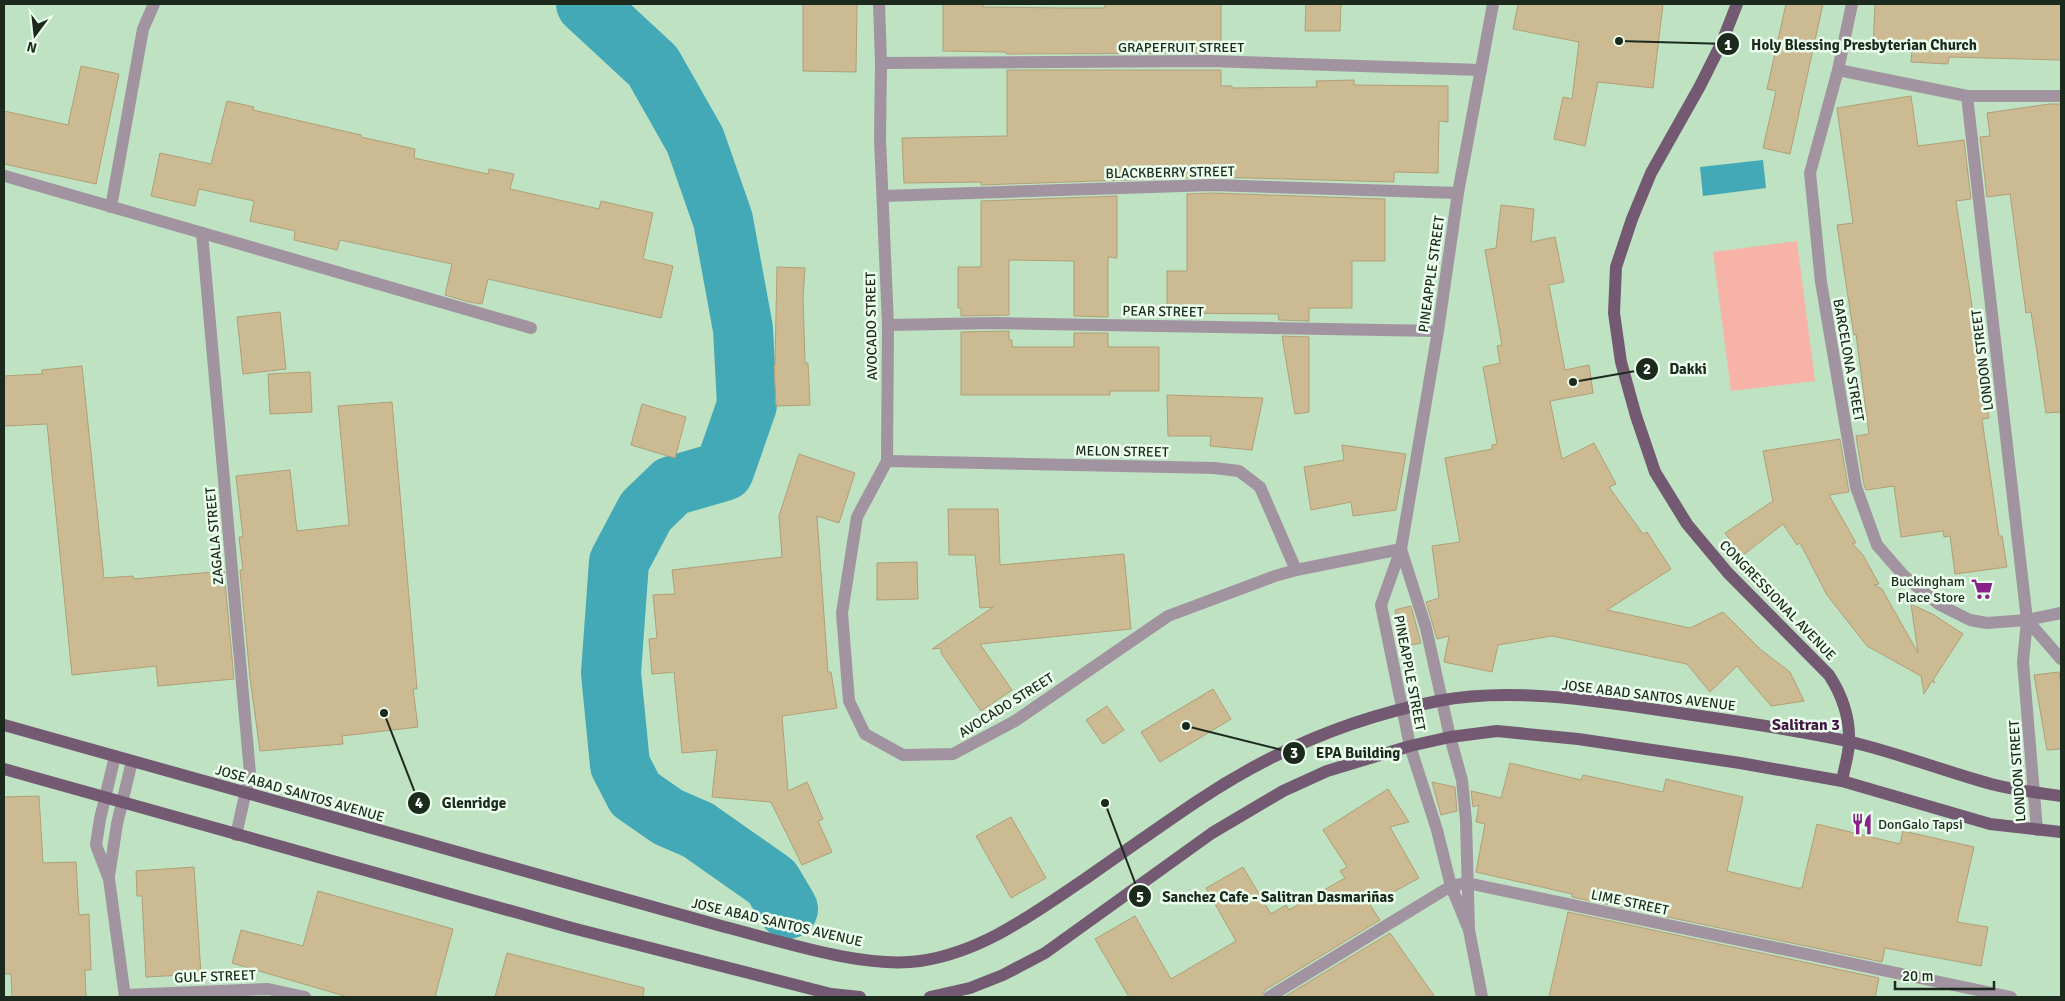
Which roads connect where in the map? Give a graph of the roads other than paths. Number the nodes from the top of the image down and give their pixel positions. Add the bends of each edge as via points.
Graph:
1 (154, 4) edge
2 (878, 4) edge
3 (1494, 4) edge
4 (1736, 4) edge
5 (1852, 4) edge
6 (881, 64) junction
7 (1481, 70) junction
8 (1838, 70) junction
9 (1967, 96) junction
10 (2061, 96) edge
11 (5, 176) dead end
12 (1458, 193) junction
13 (883, 196) junction
14 (112, 207) junction
15 (202, 233) junction
16 (888, 325) junction
17 (531, 328) dead end
18 (1438, 331) junction
19 (887, 461) junction
20 (1401, 549) junction
21 (1296, 570) junction
22 (2061, 614) edge
23 (2027, 620) junction
24 (2061, 659) edge
25 (1441, 700) junction
26 (1401, 709) junction
27 (4, 725) edge
28 (1450, 737) junction
29 (1849, 742) junction
30 (1410, 746) junction
31 (115, 756) junction
32 (132, 761) junction
33 (4, 769) edge
34 (1842, 781) junction
35 (2033, 792) junction
36 (246, 794) junction
37 (2061, 796) edge
38 (105, 798) junction
39 (122, 803) junction
40 (2036, 830) junction
41 (2061, 832) edge
42 (236, 835) junction
43 (109, 878) junction
44 (1467, 883) junction
45 (1451, 886) junction
46 (1469, 930) junction
47 (125, 996) edge
48 (304, 997) edge
49 (860, 997) edge
50 (930, 997) edge
51 (1269, 997) edge
52 (1482, 997) edge
53 (2011, 997) edge

1 - 14 street via 143,28
2 - 6 street, AVOCADO STREET
3 - 7 street, PINEAPPLE STREET
4 - 29 main road, CONGRESSIONAL AVENUE via 1718,51 1651,173 1632,219 1616,267 1614,313 1636,416 1655,472 1686,524 1728,573 1829,675 1846,711
5 - 8 street, BARCELONA STREET
6 - 7 street, GRAPEFRUIT STREET via 1208,61
6 - 13 street, AVOCADO STREET
7 - 12 street, PINEAPPLE STREET
8 - 9 street
8 - 23 street, BARCELONA STREET via 1810,173 1821,282 1856,487 1877,545 1904,576 1940,605 1970,620 1986,623
9 - 10 street
9 - 23 street, LONDON STREET
11 - 14 street
12 - 13 street, BLACKBERRY STREET via 1212,185
12 - 18 street, PINEAPPLE STREET
13 - 16 street, AVOCADO STREET
14 - 15 street
15 - 17 street
15 - 36 street, ZAGALA STREET via 250,772
16 - 18 street, PEAR STREET via 995,323
16 - 19 street, AVOCADO STREET
18 - 20 street, PINEAPPLE STREET
19 - 21 street, MELON STREET via 1239,471 1260,487
19 - 21 street, AVOCADO STREET via 857,517 842,612 849,701 865,734 904,755 953,754 1015,721 1168,616
20 - 21 street, AVOCADO STREET
20 - 25 street, PINEAPPLE STREET via 1426,628
20 - 26 street, PINEAPPLE STREET via 1381,604
22 - 23 street, BARCELONA STREET
23 - 24 street
23 - 35 street, LONDON STREET via 2023,662
25 - 26 main road, JOSE ABAD SANTOS AVENUE
25 - 28 street, PINEAPPLE STREET
25 - 29 main road, JOSE ABAD SANTOS AVENUE via 1492,696 1582,699
26 - 30 street, PINEAPPLE STREET
26 - 36 main road, JOSE ABAD SANTOS AVENUE via 1365,718 1272,756 1200,799 993,938 961,951 919,961 841,956
27 - 31 main road, JOSE ABAD SANTOS AVENUE
28 - 30 main road
28 - 34 main road via 1497,731 1578,738
28 - 44 street, PINEAPPLE STREET via 1462,780
29 - 34 main road, CONGRESSIONAL AVENUE
29 - 35 main road, JOSE ABAD SANTOS AVENUE via 1994,784
30 - 45 street, PINEAPPLE STREET
30 - 50 main road via 1327,771 1283,791 1212,834 1045,952 1003,975 970,988
31 - 32 main road, JOSE ABAD SANTOS AVENUE
31 - 38 street
32 - 36 main road, JOSE ABAD SANTOS AVENUE
32 - 39 street
33 - 38 main road
34 - 40 main road via 1990,824
35 - 37 main road, JOSE ABAD SANTOS AVENUE
35 - 40 street, LONDON STREET
36 - 42 street, ZAGALA STREET
38 - 39 main road
38 - 43 street via 96,845
39 - 42 main road
39 - 43 street
40 - 41 main road
42 - 49 main road via 572,928 831,994
43 - 47 street
44 - 45 street, LIME STREET
44 - 46 street, PINEAPPLE STREET
44 - 53 street, LIME STREET
45 - 46 street, PINEAPPLE STREET
45 - 51 street, LIME STREET
46 - 52 street
47 - 48 street, GULF STREET via 268,989

